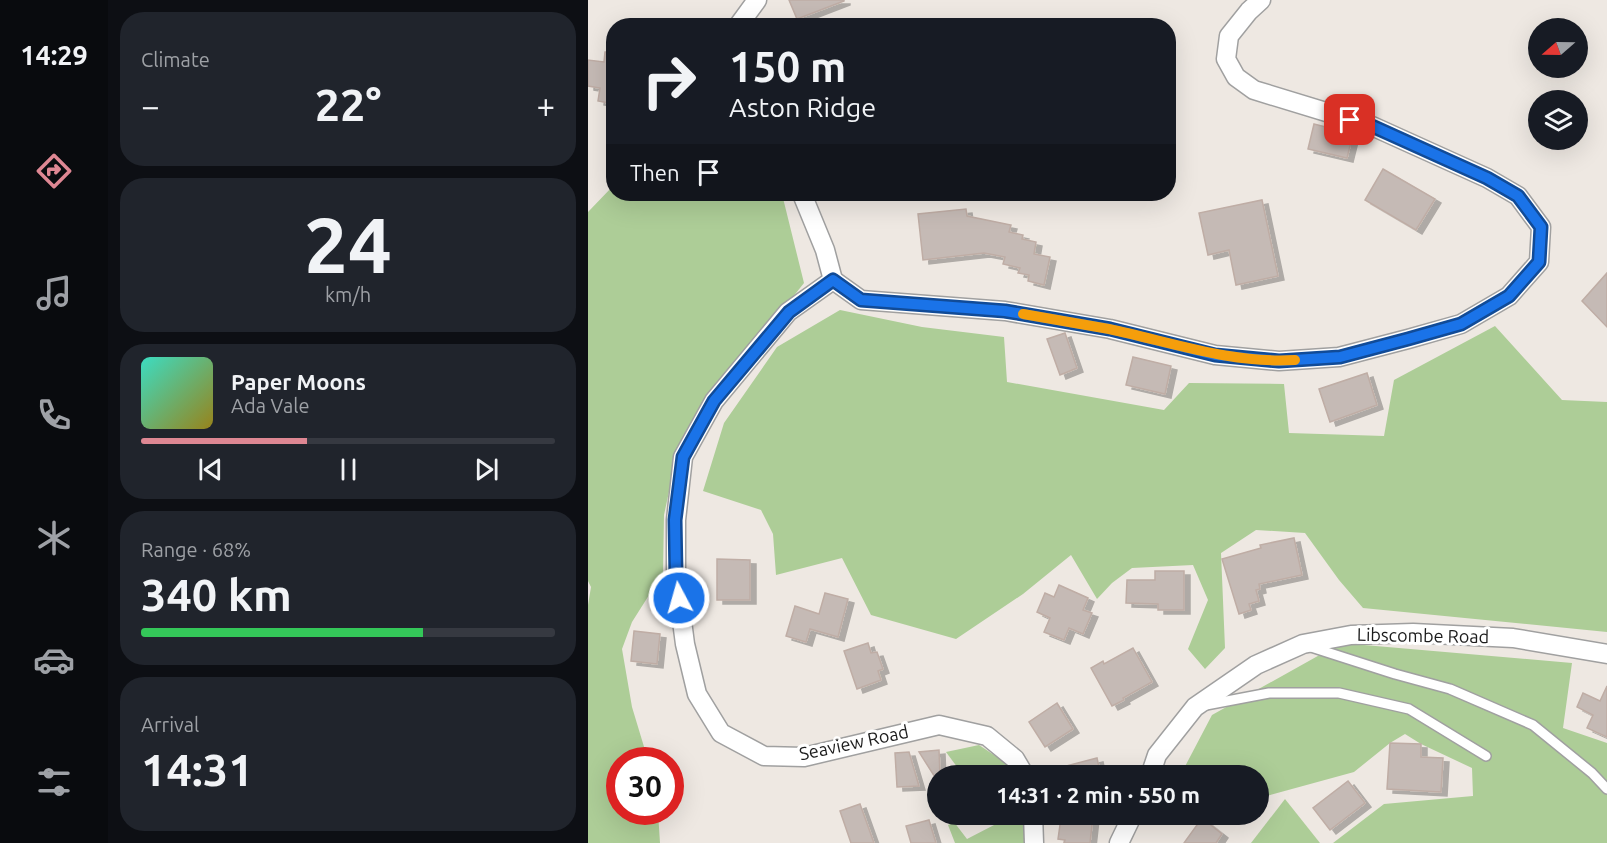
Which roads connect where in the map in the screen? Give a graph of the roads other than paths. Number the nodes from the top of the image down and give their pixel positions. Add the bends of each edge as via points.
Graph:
1 (757, 0) edge
2 (1262, 0) edge
3 (744, 18) edge
4 (805, 201) edge
5 (833, 280) junction
6 (1303, 644) junction
7 (1607, 654) edge
8 (1194, 707) junction
9 (1486, 756) dead end
10 (1019, 765) edge
11 (1154, 765) edge
12 (1607, 789) edge
13 (1033, 825) edge
14 (1128, 825) edge
15 (1034, 843) edge
16 (1119, 843) edge

1 - 3 street
2 - 5 street via 1229,36 1226,59 1236,77 1254,90 1372,126 1518,196 1541,227 1539,262 1509,296 1461,324 1408,339 1340,357 1279,361 1215,355 1110,329 1005,311 861,300
4 - 5 street
5 - 10 street, Seaview Road via 789,312 714,401 683,457 675,520 676,575 685,644 697,694 721,733 764,756 804,757 939,725 987,735
6 - 7 street, Libscombe Road via 1351,635 1413,633 1513,638
6 - 8 street, Libscombe Road via 1256,665
6 - 12 lane via 1450,689 1533,725
8 - 9 lane via 1269,693 1339,693 1409,708
8 - 11 street, Libscombe Road
13 - 15 street
14 - 16 street

